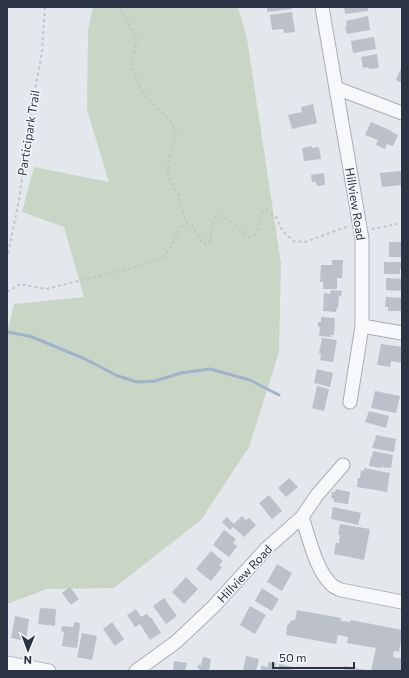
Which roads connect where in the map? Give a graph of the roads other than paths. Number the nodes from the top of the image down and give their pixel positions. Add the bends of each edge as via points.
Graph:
1 (322, 7) edge
2 (336, 88) junction
3 (402, 113) edge
4 (362, 326) junction
5 (402, 333) edge
6 (350, 402) dead end
7 (343, 465) dead end
8 (302, 517) junction
9 (402, 602) edge
10 (7, 663) edge
11 (31, 669) edge
12 (50, 671) edge
13 (136, 671) edge

1 - 2 street, Hillview Road
2 - 3 street
2 - 4 street, Hillview Road via 362,239
4 - 5 street
4 - 6 street, Hillview Road
7 - 8 street, Hillview Road
8 - 9 street via 319,568 333,586 341,590
8 - 13 street, Hillview Road via 267,548 182,637
10 - 11 street
11 - 12 street

